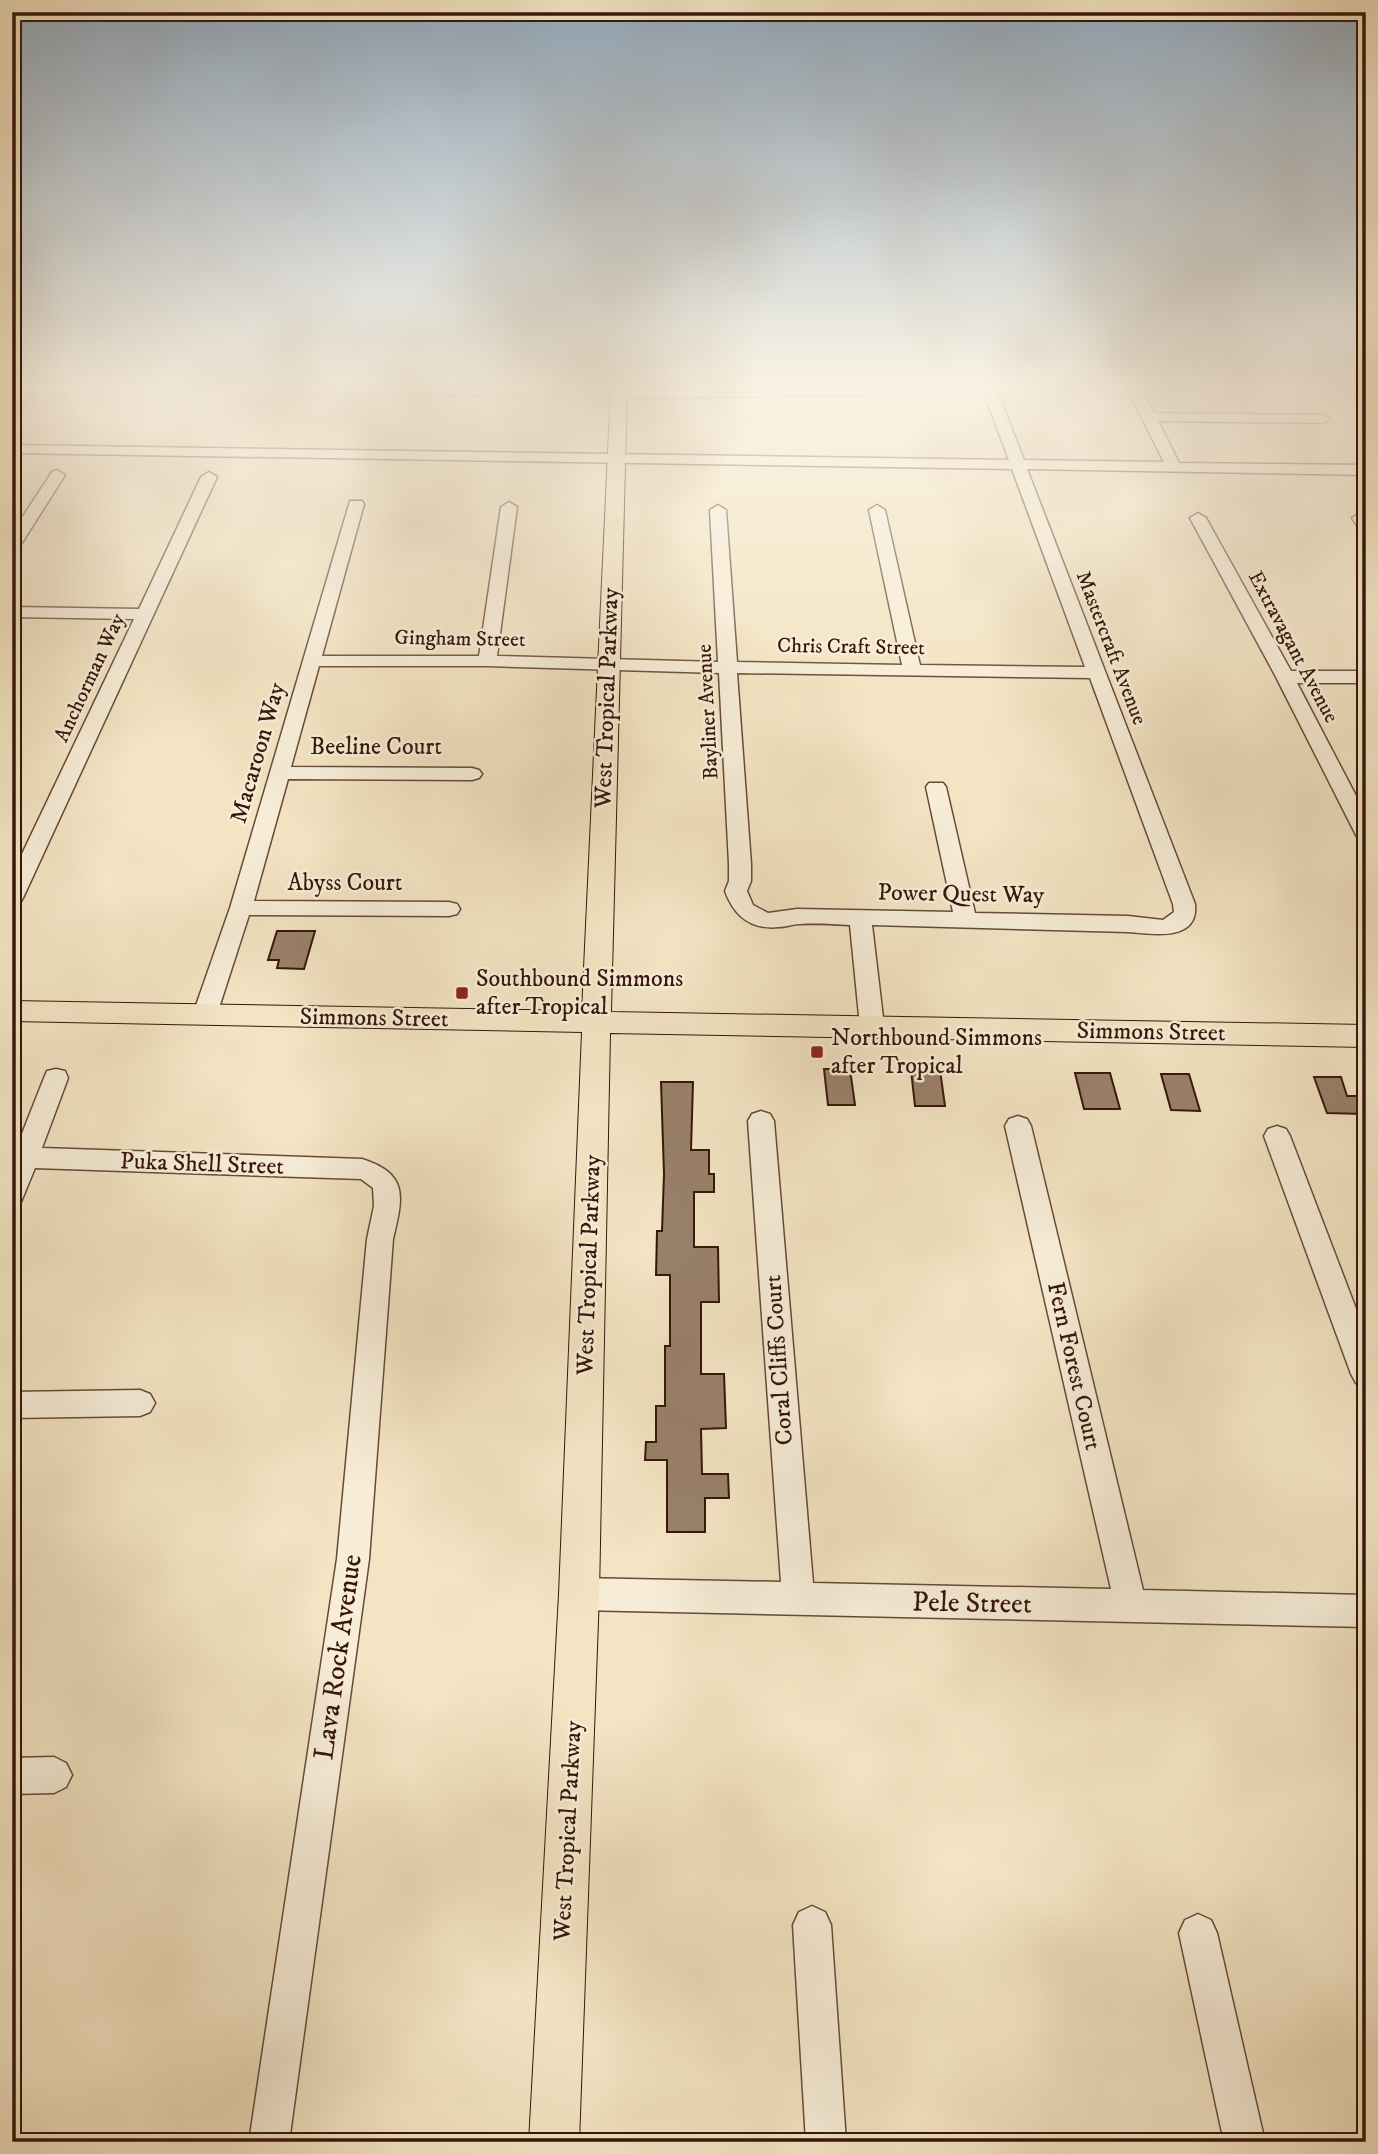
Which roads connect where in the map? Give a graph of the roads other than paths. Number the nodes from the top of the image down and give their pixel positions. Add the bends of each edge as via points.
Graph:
1 (48, 489) edge
2 (204, 489) edge
3 (615, 489) edge
4 (1028, 489) edge
5 (356, 503) dead end
6 (509, 507) dead end
7 (719, 510) dead end
8 (877, 510) dead end
9 (1198, 518) dead end
10 (12, 546) edge
11 (12, 612) edge
12 (145, 614) junction
13 (313, 661) junction
14 (487, 661) junction
15 (607, 666) junction
16 (728, 668) junction
17 (912, 670) junction
18 (1095, 673) junction
19 (1285, 677) junction
20 (1366, 677) edge
21 (279, 773) junction
22 (472, 774) dead end
23 (936, 788) dead end
24 (1344, 791) junction
25 (1366, 792) edge
26 (1366, 835) edge
27 (12, 898) edge
28 (241, 908) junction
29 (449, 909) dead end
30 (744, 909) joint
31 (860, 918) junction
32 (966, 920) junction
33 (1179, 922) joint
34 (12, 1011) edge
35 (205, 1014) junction
36 (597, 1022) junction
37 (872, 1026) junction
38 (1366, 1037) edge
39 (56, 1078) dead end
40 (761, 1121) dead end
41 (1018, 1126) dead end
42 (1277, 1136) dead end
43 (26, 1158) junction
44 (377, 1173) joint
45 (12, 1194) edge
46 (1366, 1374) edge
47 (139, 1403) dead end
48 (12, 1405) edge
49 (579, 1594) junction
50 (798, 1599) junction
51 (1131, 1606) junction
52 (1366, 1611) edge
53 (54, 1775) dead end
54 (12, 1776) edge
55 (812, 1925) dead end
56 (1198, 1933) dead end
57 (269, 2142) edge
58 (554, 2142) edge
59 (826, 2142) edge
60 (1245, 2142) edge

1 - 10 street
2 - 12 street, Anchorman Way
3 - 15 main road, West Tropical Parkway
4 - 18 street, Mastercraft Avenue
5 - 13 street, Macaroon Way
6 - 14 street
7 - 16 street, Bayliner Avenue
8 - 17 street
9 - 19 street, Extravagant Avenue
11 - 12 street
12 - 27 street, Anchorman Way
13 - 14 street, Gingham Street
13 - 21 street, Macaroon Way
14 - 15 street, Gingham Street
15 - 16 street, Chris Craft Street
15 - 36 main road, West Tropical Parkway
16 - 17 street, Chris Craft Street
16 - 30 street, Bayliner Avenue via 740,864 736,891
17 - 18 street, Chris Craft Street
18 - 33 street, Mastercraft Avenue via 1184,904 1185,915
19 - 20 street
19 - 24 street, Extravagant Avenue
21 - 22 street, Beeline Court
21 - 28 street, Macaroon Way
23 - 32 street
24 - 25 street
24 - 26 street, Extravagant Avenue
28 - 29 street, Abyss Court
28 - 35 street, Macaroon Way
30 - 31 street, Power Quest Way via 775,922 797,916
31 - 32 street, Power Quest Way
31 - 37 street
32 - 33 street, Power Quest Way via 1156,928
34 - 35 main road, Simmons Street
35 - 36 main road, Simmons Street
36 - 37 main road, Simmons Street
36 - 49 main road, West Tropical Parkway
37 - 38 main road, Simmons Street
39 - 43 street
40 - 50 street, Coral Cliffs Court
41 - 51 street, Fern Forest Court
42 - 46 street
43 - 44 street, Puka Shell Street
43 - 45 street
44 - 57 street, Lava Rock Avenue via 389,1197 380,1239 353,1559
47 - 48 street
49 - 50 street, Pele Street
49 - 58 main road, West Tropical Parkway
50 - 51 street, Pele Street
51 - 52 street, Pele Street
53 - 54 street
55 - 59 street
56 - 60 street

